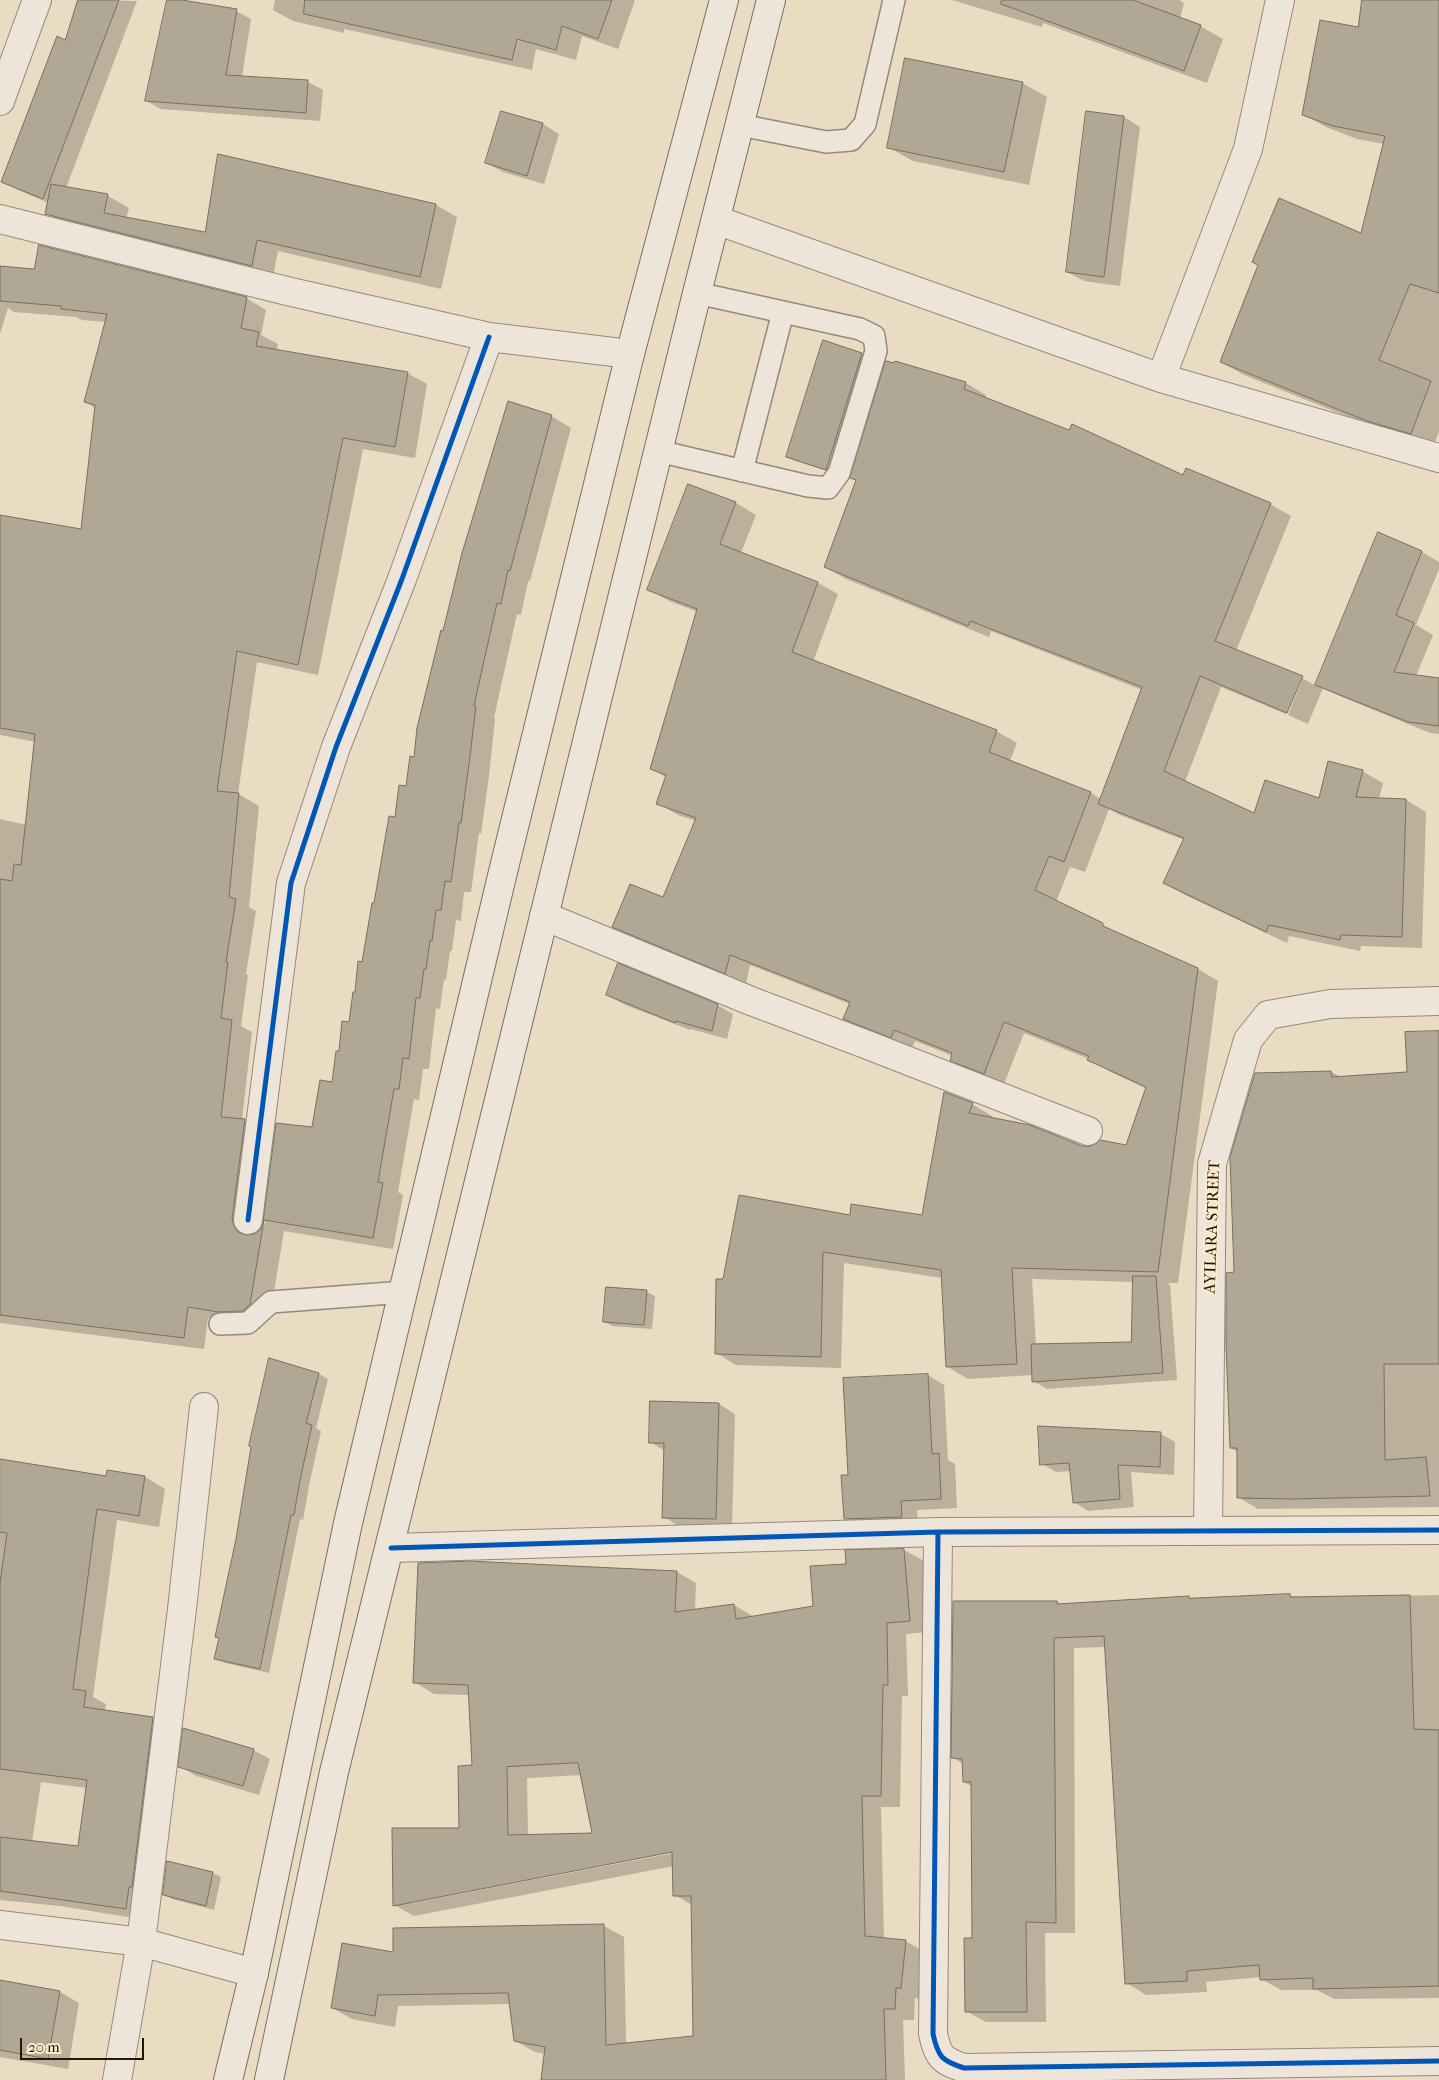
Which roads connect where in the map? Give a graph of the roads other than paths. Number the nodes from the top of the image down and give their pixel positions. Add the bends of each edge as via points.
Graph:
1 (37, 0) edge
2 (724, 0) edge
3 (771, 0) edge
4 (894, 0) edge
5 (1280, 0) edge
6 (0, 101) edge
7 (740, 125) junction
8 (0, 219) edge
9 (716, 220) junction
10 (697, 293) junction
11 (782, 312) junction
12 (489, 337) junction
13 (630, 354) junction
14 (1161, 378) junction
15 (658, 452) junction
16 (1439, 458) edge
17 (742, 472) junction
18 (544, 916) junction
19 (1439, 1001) edge
20 (1088, 1131) dead end
21 (248, 1220) dead end
22 (404, 1292) junction
23 (220, 1324) dead end
24 (204, 1407) dead end
25 (1439, 1530) edge
26 (1208, 1531) junction
27 (938, 1532) junction
28 (391, 1548) junction
29 (0, 1925) edge
30 (141, 1942) junction
31 (254, 1973) junction
32 (1439, 2061) edge
33 (117, 2080) edge
34 (228, 2080) edge
35 (269, 2080) edge

1 - 6 street
2 - 13 street
3 - 7 street
4 - 7 lane via 865,124 850,140 826,142
5 - 14 street via 1248,149
7 - 9 street
8 - 12 street via 288,292
9 - 10 street
9 - 14 street
10 - 11 lane
10 - 15 street
11 - 17 lane
11 - 17 lane via 860,329 874,336 876,351 839,473 828,488
12 - 13 street
12 - 21 street via 402,579 336,748 291,883
13 - 22 street
14 - 16 street
15 - 17 lane
15 - 18 street
18 - 20 street via 751,1002
18 - 28 street
19 - 26 street, AYILARA STREET via 1330,1004 1268,1015 1248,1040 1212,1164
22 - 23 lane via 271,1302 248,1323
22 - 31 street via 348,1523
24 - 30 street
25 - 26 street
26 - 27 street
27 - 28 street
27 - 32 street via 933,2034 936,2052 950,2063 964,2068
28 - 35 street via 334,1772
29 - 30 street
30 - 31 street
30 - 33 street
31 - 34 street

